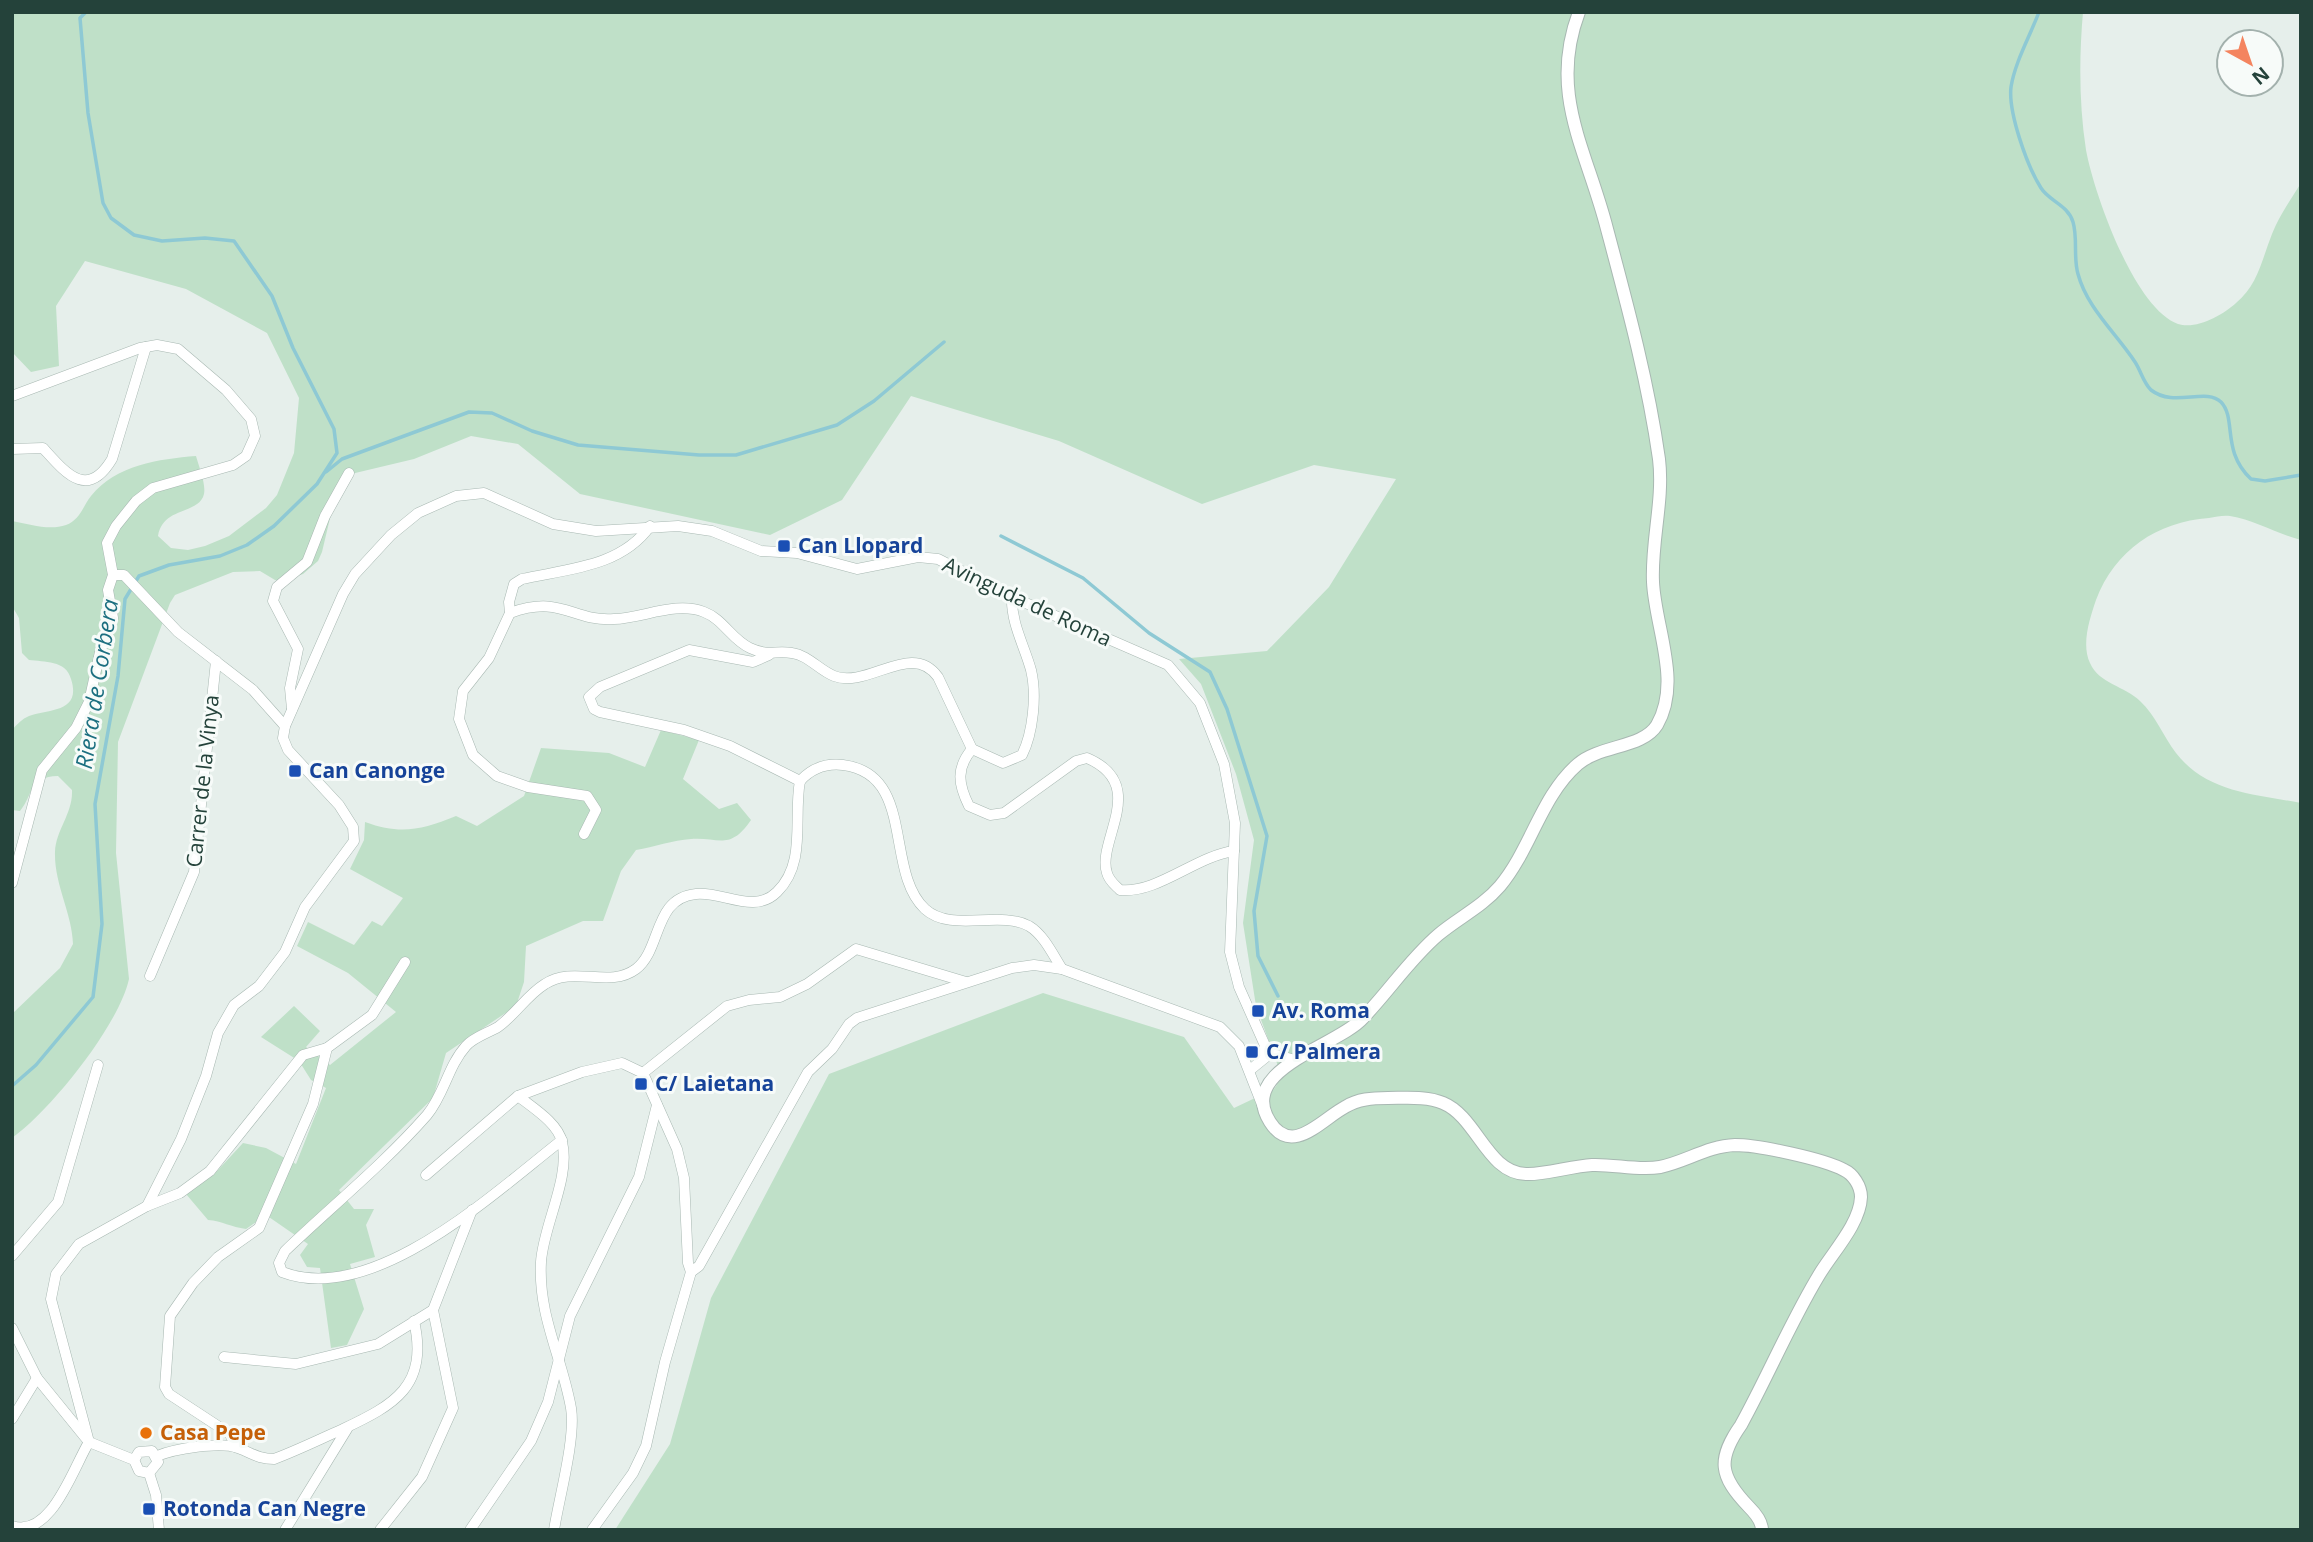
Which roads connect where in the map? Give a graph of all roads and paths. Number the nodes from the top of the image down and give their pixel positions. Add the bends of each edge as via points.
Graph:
1 (1579, 12) edge
2 (146, 347) junction
3 (12, 396) edge
4 (12, 449) edge
5 (349, 473) dead end
6 (650, 526) junction
7 (118, 575) junction
8 (1012, 597) junction
9 (510, 612) junction
10 (769, 655) junction
11 (216, 661) junction
12 (292, 709) junction
13 (285, 726) junction
14 (972, 749) junction
15 (800, 781) junction
16 (583, 834) dead end
17 (1234, 851) junction
18 (12, 883) edge
19 (405, 962) dead end
20 (1062, 969) junction
21 (150, 976) dead end
22 (966, 983) junction
23 (327, 1048) junction
24 (1263, 1051) junction
25 (1295, 1060) junction
26 (98, 1065) dead end
27 (1250, 1072) junction
28 (643, 1073) junction
29 (1272, 1077) junction
30 (519, 1096) junction
31 (657, 1105) junction
32 (1265, 1114) junction
33 (562, 1140) junction
34 (426, 1175) dead end
35 (147, 1206) junction
36 (472, 1209) junction
37 (12, 1256) edge
38 (691, 1272) junction
39 (433, 1310) junction
40 (414, 1321) junction
41 (12, 1328) edge
42 (224, 1357) dead end
43 (559, 1364) junction
44 (37, 1378) junction
45 (12, 1419) edge
46 (349, 1426) junction
47 (89, 1442) junction
48 (236, 1447) junction
49 (157, 1457) junction
50 (134, 1460) junction
51 (149, 1473) junction
52 (12, 1526) edge
53 (159, 1530) edge
54 (285, 1530) edge
55 (380, 1530) edge
56 (470, 1530) edge
57 (554, 1530) edge
58 (592, 1530) edge
59 (1762, 1530) edge

1 - 25 street via 1566,51 1569,106 1628,308 1659,463 1652,579 1667,679 1665,700 1651,733 1594,753 1567,775 1505,880 1487,900 1438,935 1356,1026
2 - 3 street
2 - 4 street via 105,471 80,481 43,448
2 - 7 street via 178,349 226,390 251,419 256,436 246,457 233,466 172,481 136,501 107,543
5 - 12 street via 307,562 277,587 273,601 298,649 290,688
6 - 8 street, Avinguda de Roma via 712,531 761,551 797,553 856,569 918,557 938,559
6 - 9 street via 602,563 522,579 514,584
6 - 12 street, Avinguda de Roma via 596,531 553,524 484,493 456,496 418,513 355,574
7 - 11 street
7 - 18 street via 108,590 113,618 89,702 76,728 42,770
8 - 14 street via 1011,612 1031,673 1027,746 1022,755 1003,763
8 - 17 street, Avinguda de Roma via 1168,666 1177,675 1200,703 1224,764 1235,823
9 - 10 street via 541,604 613,620 666,610 702,611 748,647
9 - 16 street via 489,658 464,691 459,719 473,755 497,776 528,788 587,796 596,810
10 - 14 street via 792,653 834,676 846,677 919,662 931,667
10 - 15 street via 753,662 689,650 600,687 589,697 600,712 684,730 730,746
11 - 13 street via 253,690
11 - 21 street, Carrer de la Vinya via 194,872
12 - 13 street, Avinguda de Roma
13 - 35 street via 288,750 339,805 353,827 354,841 304,907 285,952 259,986 234,1005 218,1033 181,1139
14 - 17 street via 962,761 959,782 969,806 990,815 1004,813 1076,761 1087,758 1107,770 1118,811 1105,863 1120,890 1143,889 1218,853
15 - 20 street via 813,769 834,764 859,767 886,794 915,895 926,910 940,916 1030,927
15 - 36 street via 797,854 786,882 774,895 749,904 694,894 662,916 639,967 622,978 566,975 545,984 498,1026 467,1044 429,1113 285,1251 279,1263 282,1272 300,1279 376,1267 404,1257
17 - 24 street, Avinguda de Roma via 1230,952
19 - 23 street via 372,1015
20 - 22 street via 1023,966
20 - 27 street via 1211,1022 1234,1038
22 - 28 street via 856,949 780,997 727,1006
22 - 38 street via 866,1014 849,1024 808,1072 699,1266
23 - 35 street via 303,1055 211,1171 180,1193
23 - 48 street via 313,1104 259,1228 218,1257 170,1316 165,1387 230,1434
24 - 25 street
24 - 27 street
24 - 29 street, Avinguda de Roma via 1273,1067
25 - 29 street
26 - 37 street via 58,1202
27 - 29 street via 1262,1081
27 - 32 street
28 - 30 street via 622,1063 582,1072
28 - 31 street
29 - 32 street via 1265,1092
30 - 33 street via 555,1127
30 - 34 street
31 - 38 street via 684,1178
31 - 43 street via 639,1177 570,1316
32 - 59 street via 1282,1135 1294,1138 1359,1100 1435,1101 1466,1119 1507,1169 1526,1174 1591,1166 1660,1167 1735,1145 1847,1170 1858,1182 1861,1198 1844,1240 1818,1276 1726,1446 1723,1463 1729,1481
33 - 36 street
33 - 43 street via 564,1161 541,1260 549,1337
35 - 47 street via 79,1244 56,1273 51,1299
36 - 39 street
38 - 58 street via 646,1446 633,1473
39 - 40 street
39 - 55 street via 453,1408 422,1477
40 - 42 street via 378,1344 296,1364
40 - 46 street via 417,1353 405,1389 381,1412
41 - 44 street
43 - 56 street via 531,1441
43 - 57 street via 572,1421
44 - 45 street
44 - 47 street
46 - 48 street via 274,1459 258,1459
46 - 54 street
47 - 50 street
47 - 52 street via 49,1514 28,1529
48 - 49 street via 173,1449
49 - 50 street via 144,1450
49 - 51 street via 156,1468
50 - 51 street via 139,1471
51 - 53 street

